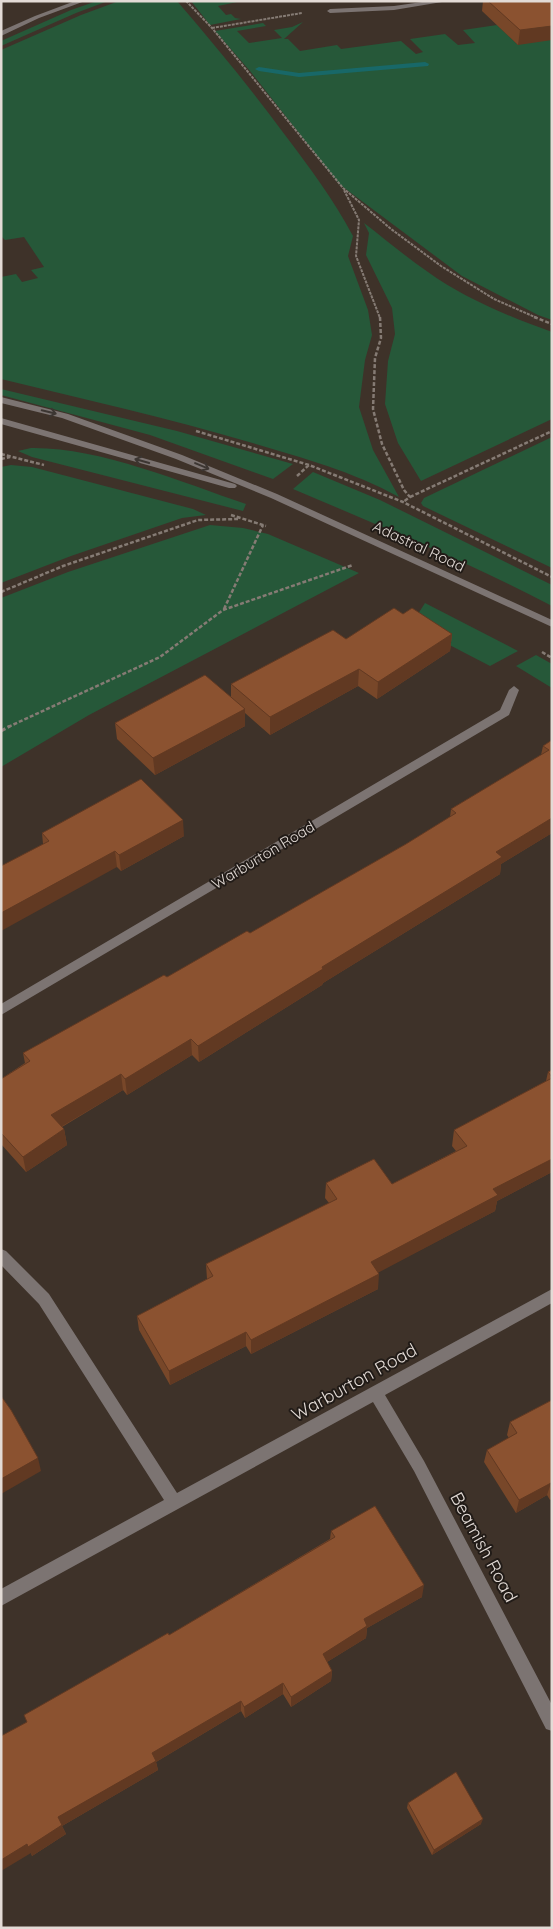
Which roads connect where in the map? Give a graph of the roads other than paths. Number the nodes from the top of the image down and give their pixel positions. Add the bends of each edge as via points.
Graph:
1 (82, 1) edge
2 (445, 1) edge
3 (330, 11) road end
4 (1, 34) edge
5 (1, 400) edge
6 (11, 418) edge
7 (274, 496) junction
8 (552, 624) edge
9 (514, 690) dead end
10 (1, 1010) edge
11 (1, 1255) edge
12 (552, 1295) edge
13 (376, 1393) junction
14 (176, 1503) junction
15 (1, 1598) edge
16 (552, 1722) edge

1 - 4 street
2 - 3 street via 394,8
5 - 6 street, Adastral Road
7 -> 6 street, Adastral Road via 210,480
6 -> 7 street, Adastral Road via 65,416
7 - 8 street, Adastral Road
9 - 10 street, Warburton Road via 505,712
11 - 14 street via 44,1299
12 - 13 street, Warburton Road
13 - 14 street, Warburton Road
13 - 16 street, Beamish Road via 419,1466
14 - 15 street, Warburton Road

